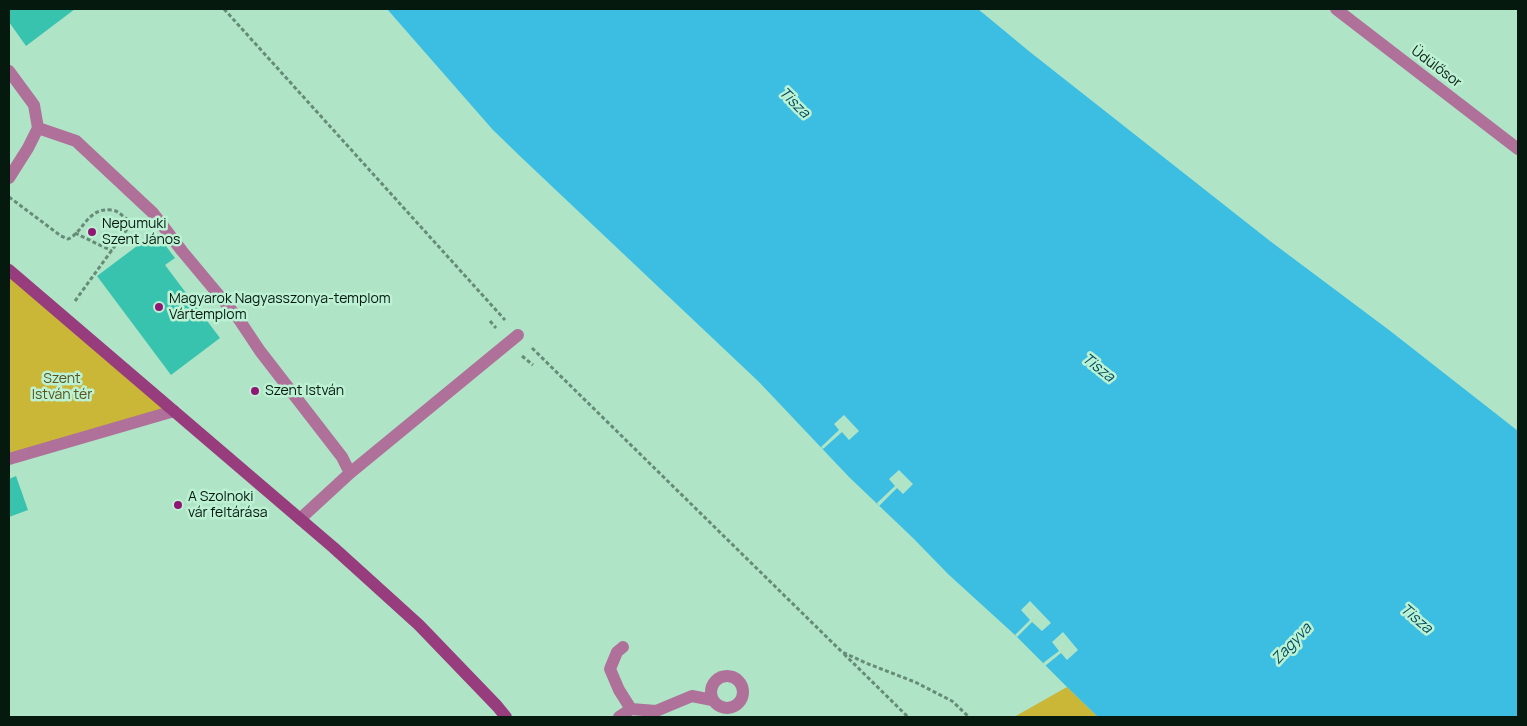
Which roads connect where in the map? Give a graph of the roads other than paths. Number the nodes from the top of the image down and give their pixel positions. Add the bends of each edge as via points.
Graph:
1 (1336, 9) edge
2 (9, 71) edge
3 (38, 128) junction
4 (1518, 148) edge
5 (9, 178) edge
6 (9, 270) edge
7 (518, 335) road end
8 (174, 411) junction
9 (9, 459) edge
10 (350, 473) junction
11 (300, 519) junction
12 (623, 647) dead end
13 (712, 700) dead end
14 (631, 708) junction
15 (506, 717) edge
16 (619, 717) edge

1 - 4 street, Üdülősor
2 - 3 street via 34,105
3 - 5 street
3 - 10 street via 76,141 154,214 238,318 342,457
6 - 8 main road
7 - 10 street
8 - 9 street
8 - 11 main road
10 - 11 street
11 - 15 main road via 418,625
12 - 14 street via 617,652 610,669
13 - 14 street via 692,696 656,712
14 - 16 street

